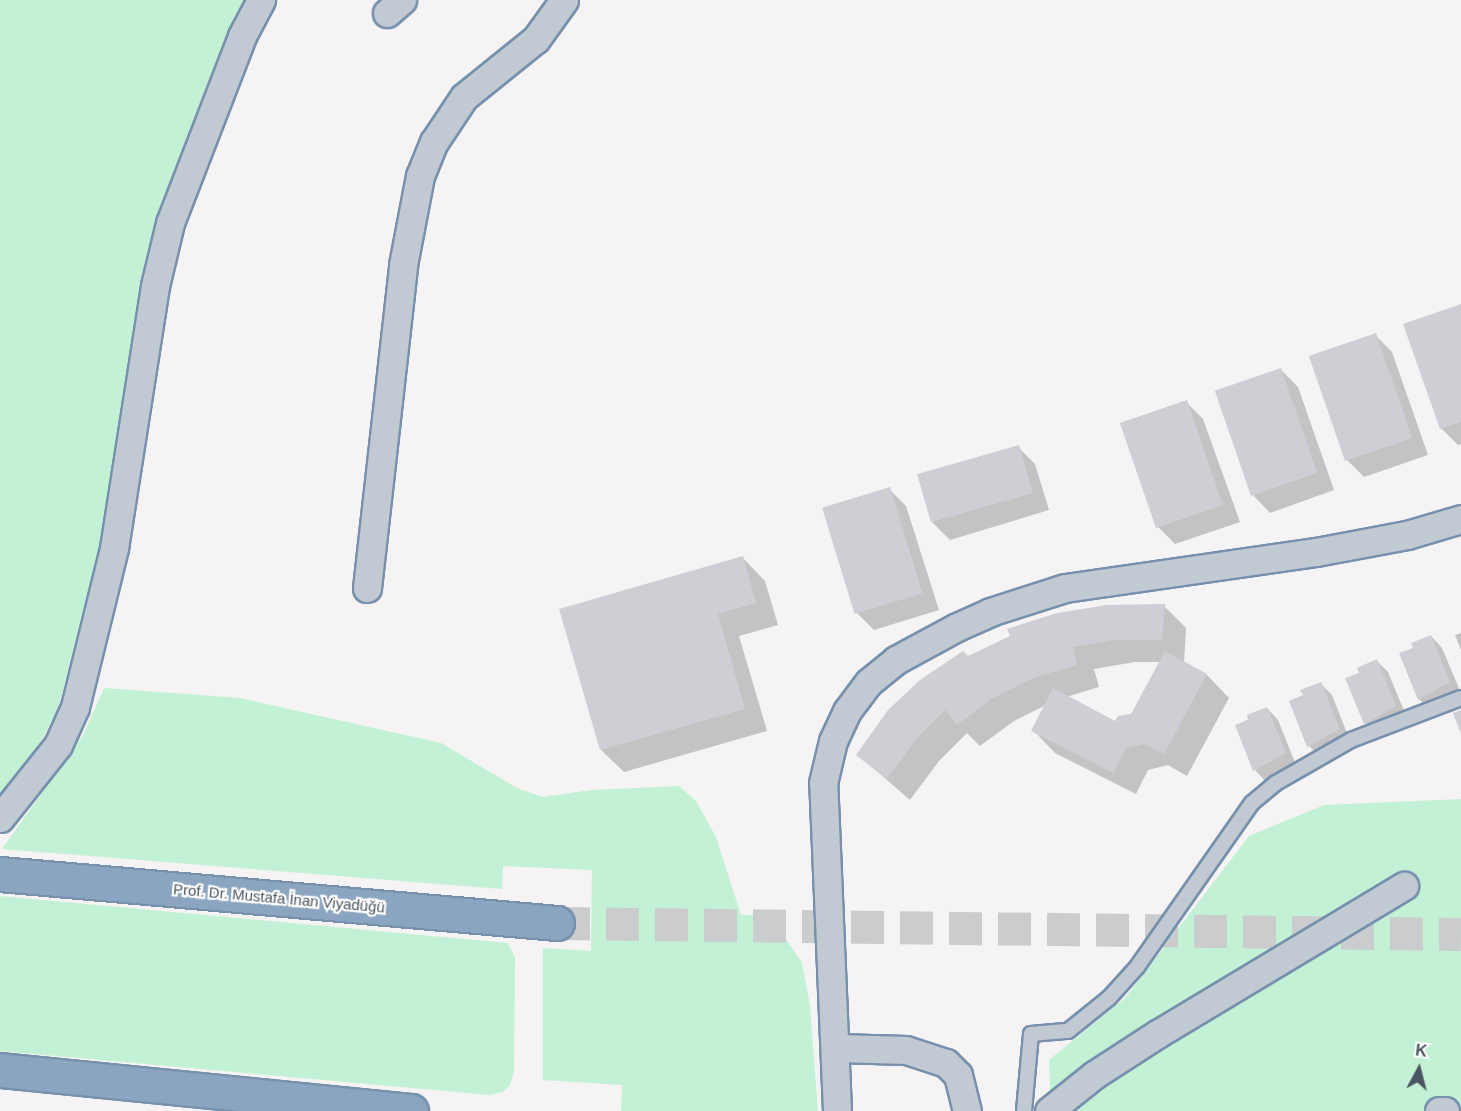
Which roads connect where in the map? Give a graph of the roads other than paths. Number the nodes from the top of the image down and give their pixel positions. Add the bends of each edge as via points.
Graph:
1 (261, 0) edge
2 (564, 0) edge
3 (1461, 519) edge
4 (367, 588) dead end
5 (1461, 698) edge
6 (0, 818) edge
7 (0, 874) edge
8 (1404, 886) dead end
9 (557, 923) tunnel mouth
10 (837, 1047) junction
11 (0, 1070) edge
12 (1053, 1109) edge
13 (411, 1111) edge
14 (837, 1111) edge
15 (966, 1111) edge
16 (1024, 1111) edge
17 (1438, 1111) edge
18 (1445, 1111) edge

1 - 6 street via 242,36 170,223 155,286 114,548 75,707 58,745
2 - 4 street via 536,39 464,96 434,142 420,176 403,266
3 - 10 street via 1407,535 1316,552 1065,588 990,612 887,668 869,682 847,711 833,741 823,783 825,900
5 - 16 lane via 1351,740 1276,783 1252,803 1137,967 1109,998 1068,1030 1031,1034
7 - 9 highway, Prof. Dr. Mustafa İnan Viyadüğü
8 - 12 street via 1159,1033
10 - 14 street
10 - 15 street via 906,1050 946,1063 958,1075
11 - 13 highway
17 - 18 street

